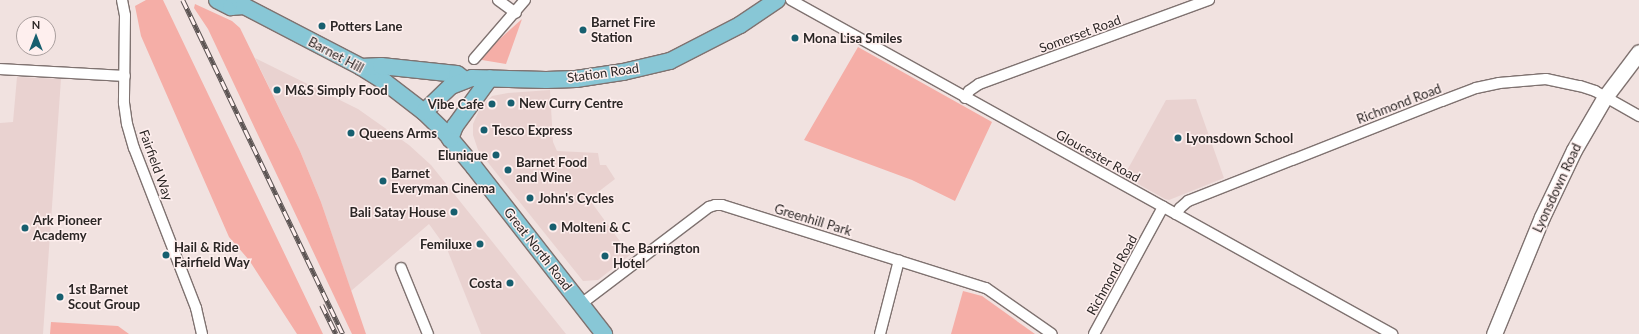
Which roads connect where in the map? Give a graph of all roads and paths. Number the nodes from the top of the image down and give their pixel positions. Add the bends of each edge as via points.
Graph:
1 (122, 0) edge
2 (217, 0) edge
3 (498, 0) edge
4 (525, 0) edge
5 (777, 0) edge
6 (791, 0) edge
7 (1208, 0) edge
8 (243, 2) edge
9 (516, 13) junction
10 (1639, 52) edge
11 (474, 59) dead end
12 (361, 67) junction
13 (0, 70) edge
14 (125, 76) junction
15 (490, 78) junction
16 (465, 80) junction
17 (1605, 97) junction
18 (965, 98) junction
19 (424, 112) junction
20 (1639, 116) edge
21 (450, 139) junction
22 (1163, 207) junction
23 (1176, 214) junction
24 (899, 260) junction
25 (401, 268) dead end
26 (581, 304) junction
27 (204, 334) edge
28 (428, 334) edge
29 (604, 334) edge
30 (880, 334) edge
31 (1052, 334) edge
32 (1094, 334) edge
33 (1392, 334) edge
34 (1494, 334) edge

1 - 14 street, Fairfield Way via 125,15
2 - 8 main road, Barnet Hill via 231,7
3 - 9 street
4 - 9 street
5 - 15 main road, Station Road via 708,43 647,67 576,79
6 - 18 street, Gloucester Road
7 - 18 street, Somerset Road via 979,84 969,91
8 - 12 main road, Barnet Hill
9 - 11 street
10 - 17 street, Lyonsdown Road
12 - 16 main road via 381,66 457,74
12 - 19 main road, Barnet Hill
13 - 14 street
14 - 27 street, Fairfield Way via 125,110 134,148
15 - 16 main road, Station Road
15 - 21 main road via 455,126
16 - 19 main road, Station Road via 451,86
17 - 20 street, Richmond Road
17 - 23 street, Richmond Road via 1580,86 1546,79 1499,82 1476,88 1188,201
17 - 34 street, Lyonsdown Road via 1574,150 1542,217
18 - 22 street, Gloucester Road
19 - 21 main road, Great North Road
21 - 26 main road, Great North Road
22 - 23 street, Gloucester Road
22 - 32 street, Richmond Road
23 - 33 street, Gloucester Road
24 - 26 street, Greenhill Park via 722,205 715,205
24 - 30 street
24 - 31 street, Greenhill Park via 986,288
25 - 28 street
26 - 29 main road, Great North Road

